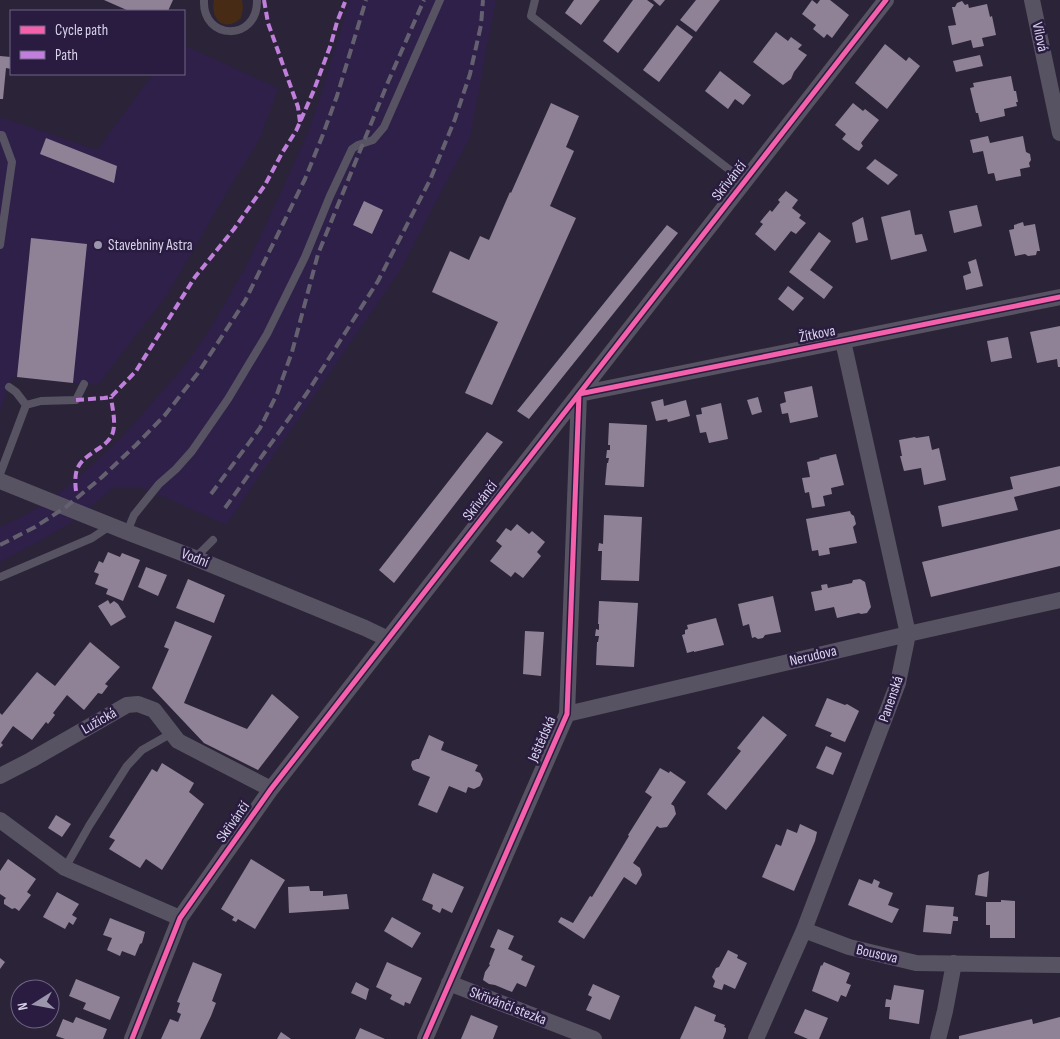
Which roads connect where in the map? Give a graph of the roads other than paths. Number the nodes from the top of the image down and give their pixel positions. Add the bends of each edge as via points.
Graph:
1 (204, 0) edge
2 (257, 0) edge
3 (440, 0) edge
4 (535, 0) edge
5 (886, 0) edge
6 (1032, 0) edge
7 (1060, 133) edge
8 (0, 135) edge
9 (744, 182) junction
10 (0, 245) edge
11 (1060, 297) edge
12 (843, 341) junction
13 (84, 384) dead end
14 (8, 387) dead end
15 (579, 394) junction
16 (26, 405) junction
17 (0, 474) edge
18 (0, 481) edge
19 (110, 526) junction
20 (127, 532) junction
21 (214, 540) dead end
22 (195, 558) junction
23 (0, 577) edge
24 (1060, 600) edge
25 (908, 634) junction
26 (388, 639) junction
27 (567, 714) junction
28 (172, 734) junction
29 (0, 776) edge
30 (271, 789) junction
31 (0, 820) edge
32 (65, 868) junction
33 (180, 918) junction
34 (804, 930) junction
35 (954, 963) junction
36 (1060, 965) edge
37 (449, 983) junction
38 (132, 1039) edge
39 (425, 1039) edge
40 (594, 1039) edge
41 (756, 1039) edge
42 (938, 1039) edge

1 - 2 lane via 205,15 216,28 224,31 248,25 254,18
3 - 20 lane via 384,127 372,140 352,149 267,334 192,451 134,515
4 - 9 lane via 531,16
5 - 9 street, Skřivánčí
6 - 7 street, Vilová
8 - 10 lane via 12,162
9 - 15 street, Skřivánčí
11 - 12 street, Žítkova
12 - 15 street, Žítkova
12 - 25 street, Panenská
13 - 16 lane via 76,400
14 - 16 lane
15 - 26 street, Skřivánčí
15 - 27 street, Ještědská
16 - 17 lane
18 - 19 street, Vodní
19 - 20 street, Vodní
19 - 23 lane via 92,538
20 - 22 street, Vodní
21 - 22 lane
22 - 26 street, Vodní
24 - 25 street, Nerudova
25 - 27 street, Nerudova
25 - 34 street, Panenská via 898,683
26 - 30 street, Skřivánčí
27 - 37 street, Ještědská
28 - 29 street, Lužická via 154,710 138,704 127,705
28 - 30 street, Lužická via 178,741
28 - 32 lane via 142,750 127,766
30 - 33 street, Skřivánčí
31 - 32 street
32 - 33 street
33 - 38 street, Skřivánčí
34 - 35 street, Bousova via 849,947 916,962
34 - 41 street, Panenská
35 - 36 street, Bousova
35 - 42 street
37 - 39 street, Ještědská
37 - 40 street, Skřivánčí stezka

